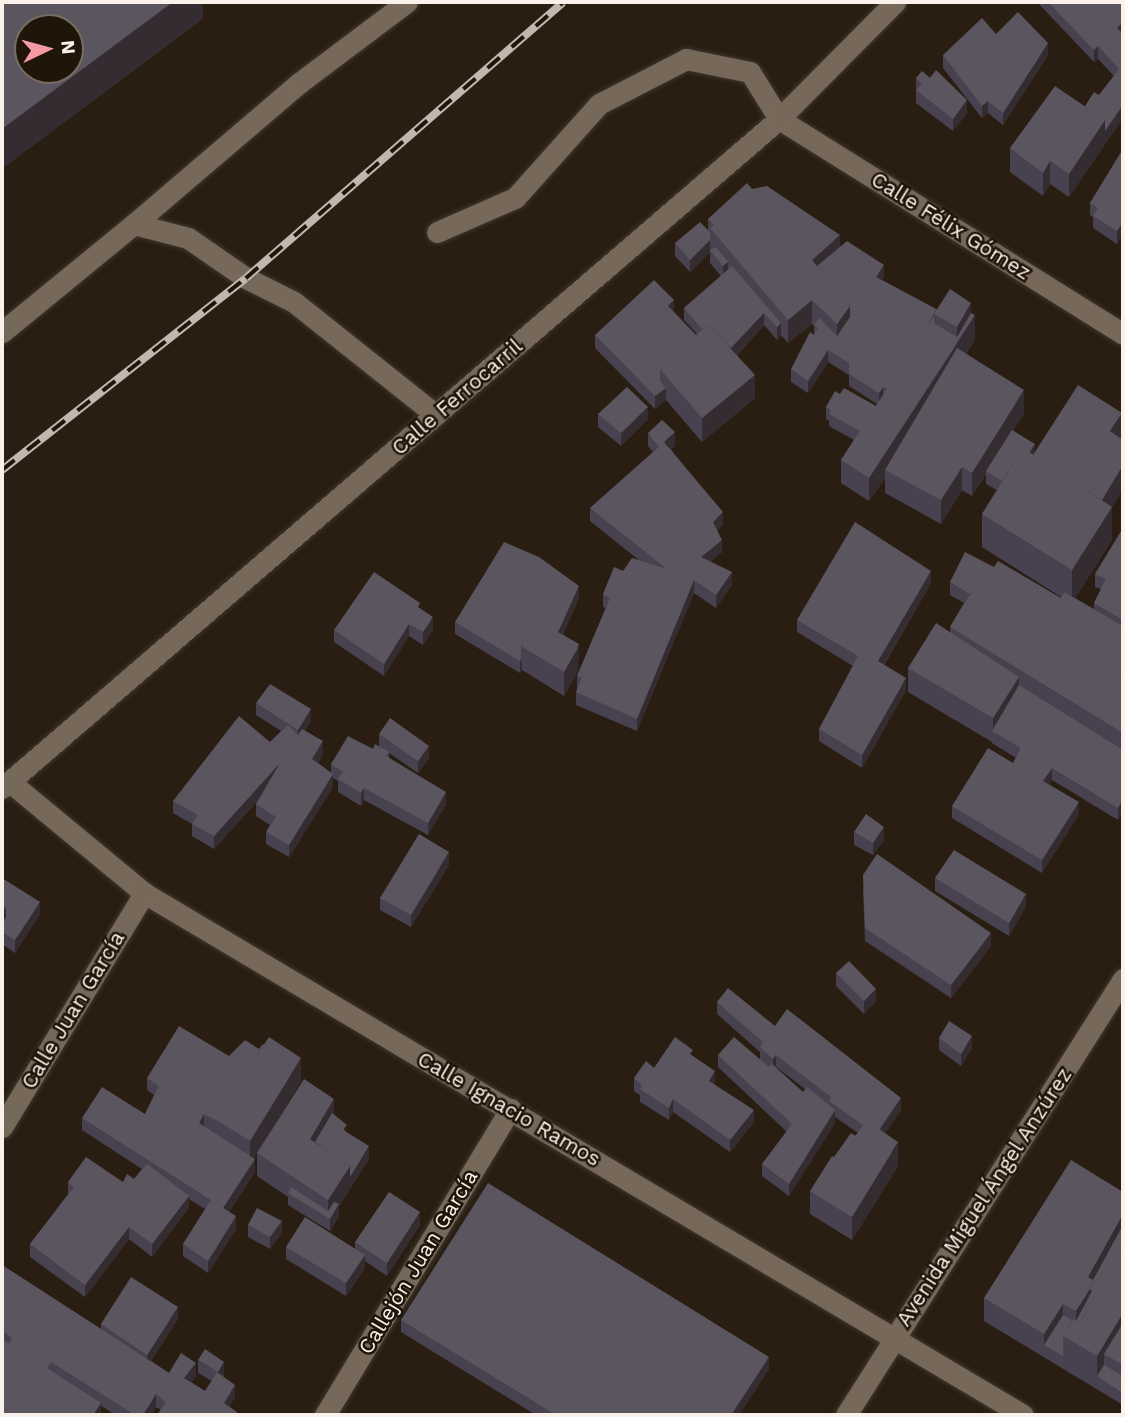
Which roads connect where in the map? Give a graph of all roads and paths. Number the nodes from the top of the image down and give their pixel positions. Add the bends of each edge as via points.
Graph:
1 (407, 2) edge
2 (895, 2) edge
3 (779, 119) junction
4 (134, 224) junction
5 (437, 232) dead end
6 (2, 332) edge
7 (1123, 334) edge
8 (436, 415) junction
9 (5, 782) edge
10 (144, 893) junction
11 (1123, 979) edge
12 (510, 1109) junction
13 (2, 1128) edge
14 (896, 1336) junction
15 (325, 1415) edge
16 (846, 1415) edge
17 (1023, 1415) edge

1 - 4 street via 299,83
2 - 3 street, Calle Ferrocarril
3 - 5 street via 750,72 686,59 599,104 515,198
3 - 7 street, Calle Félix Gómez
3 - 8 street, Calle Ferrocarril
4 - 6 street
4 - 8 street via 188,238 246,278 294,302
8 - 9 street, Calle Ferrocarril
9 - 10 street, Calle Ignacio Ramos
10 - 12 street, Calle Ignacio Ramos
10 - 13 street, Calle Juan García
11 - 14 street, Avenida Miguel Ángel Anzúrez
12 - 14 street, Calle Ignacio Ramos
12 - 15 street, Callejón Juan García
14 - 16 street, Avenida Miguel Ángel Anzúrez
14 - 17 street, Calle Ignacio Ramos

